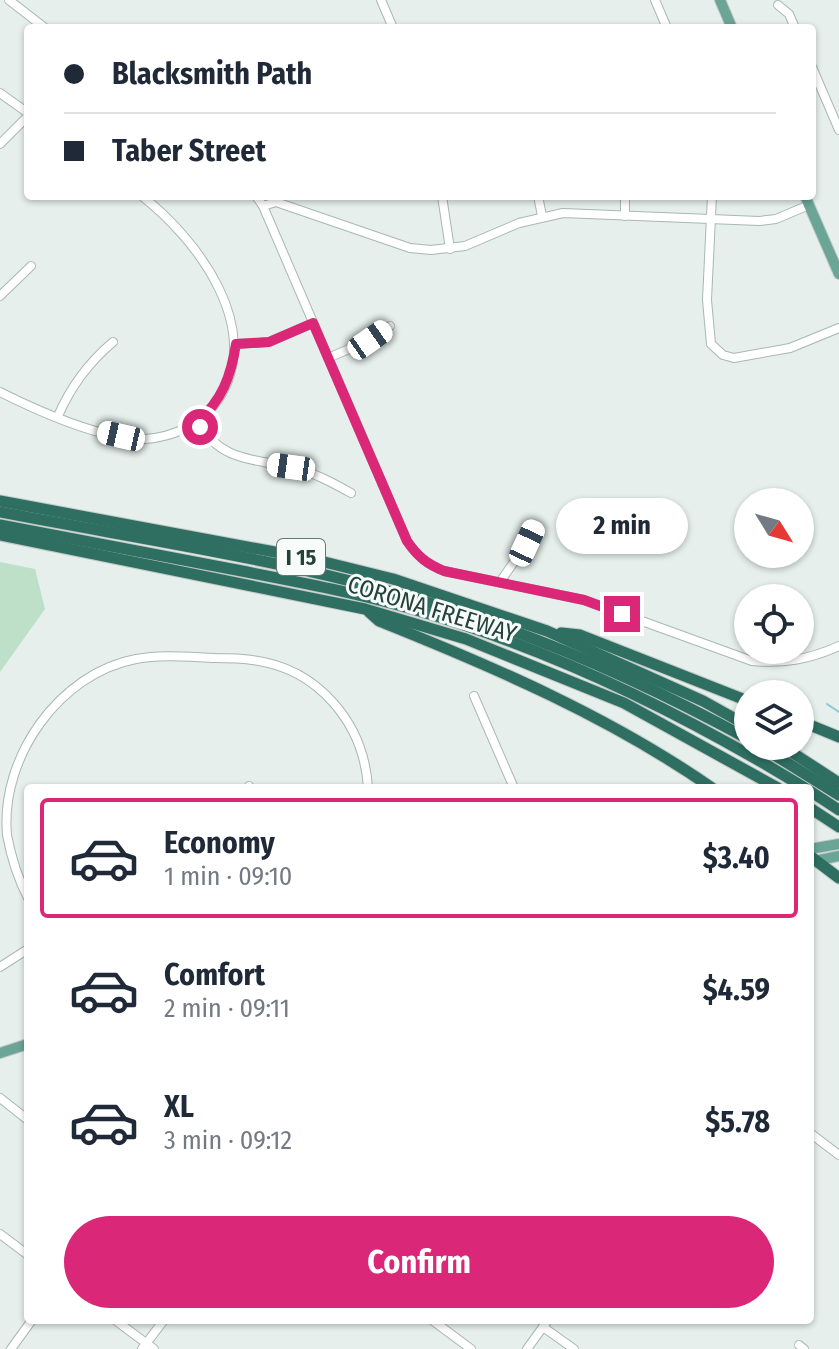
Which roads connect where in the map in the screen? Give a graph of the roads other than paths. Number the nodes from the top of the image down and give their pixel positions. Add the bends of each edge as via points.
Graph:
1 (9, 0) edge
2 (381, 0) edge
3 (655, 0) edge
4 (720, 0) edge
5 (778, 5) dead end
6 (40, 24) edge
7 (391, 24) edge
8 (662, 24) edge
9 (730, 24) edge
10 (793, 24) edge
11 (816, 76) edge
12 (0, 93) edge
13 (24, 111) edge
14 (24, 118) edge
15 (839, 130) edge
16 (0, 144) edge
17 (147, 200) edge
18 (259, 200) edge
19 (443, 200) edge
20 (539, 200) edge
21 (625, 200) edge
22 (712, 200) edge
23 (807, 201) edge
24 (263, 206) junction
25 (542, 216) junction
26 (625, 216) junction
27 (712, 220) junction
28 (450, 249) junction
29 (31, 266) dead end
30 (839, 274) edge
31 (0, 296) edge
32 (313, 323) junction
33 (390, 326) dead end
34 (839, 328) edge
35 (113, 342) dead end
36 (236, 344) junction
37 (328, 358) junction
38 (0, 392) edge
39 (58, 416) junction
40 (197, 422) junction
41 (351, 493) dead end
42 (0, 499) edge
43 (0, 512) edge
44 (0, 525) edge
45 (534, 526) dead end
46 (0, 536) edge
47 (500, 582) junction
48 (365, 609) junction
49 (547, 631) junction
50 (839, 646) edge
51 (474, 696) dead end
52 (734, 696) edge
53 (734, 718) edge
54 (814, 727) edge
55 (734, 732) edge
56 (839, 737) edge
57 (783, 760) edge
58 (804, 760) edge
59 (839, 783) edge
60 (367, 784) edge
61 (512, 784) edge
62 (706, 784) edge
63 (771, 784) edge
64 (798, 784) edge
65 (814, 794) edge
66 (839, 795) edge
67 (839, 810) edge
68 (814, 811) edge
69 (839, 827) edge
70 (3, 834) edge
71 (839, 844) edge
72 (814, 856) edge
73 (839, 856) edge
74 (814, 857) edge
75 (814, 859) edge
76 (839, 878) edge
77 (24, 889) edge
78 (24, 952) edge
79 (0, 967) edge
80 (24, 1045) edge
81 (0, 1053) edge
82 (0, 1098) edge
83 (24, 1117) edge
84 (814, 1136) edge
85 (839, 1155) edge
86 (0, 1234) edge
87 (24, 1252) edge
88 (29, 1324) edge
89 (120, 1324) edge
90 (162, 1324) edge
91 (437, 1324) edge
92 (544, 1324) edge
93 (546, 1324) edge
94 (148, 1347) edge
95 (11, 1349) edge
96 (471, 1349) edge
97 (527, 1349) edge
98 (574, 1349) edge

1 - 6 street
2 - 7 street
3 - 8 street
4 - 9 main road
5 - 10 street
11 - 15 street
12 - 13 street
14 - 16 street
17 - 36 street via 203,260
18 - 24 street
19 - 28 street
20 - 25 street
21 - 26 street
22 - 27 street
23 - 27 street via 776,219
23 - 30 main road
24 - 28 street via 276,202 410,248
24 - 32 street
25 - 26 street
25 - 28 street via 476,244
26 - 27 street
27 - 34 street via 707,300 711,344 723,355 734,358 790,348
29 - 31 street
32 - 36 street via 269,342
32 - 37 street
33 - 37 street
35 - 39 street via 71,387
36 - 40 street via 221,396
37 - 47 street via 418,556 444,571
38 - 39 street
39 - 40 street via 144,439
40 - 41 street via 234,455 319,475
42 - 49 highway, CORONA FREEWAY / I 15 via 353,569
43 - 55 highway via 277,565 448,608 627,678
44 - 64 highway via 327,588 439,618 614,684
45 - 47 street
46 - 48 highway, CORONA FREEWAY / I 15
47 - 50 street via 584,600 752,661 794,661
48 - 62 highway via 379,621 577,709
48 - 63 highway, CORONA FREEWAY / I 15 via 466,639 601,693
49 - 52 highway via 580,635
49 - 53 highway, CORONA FREEWAY / I 15
51 - 61 street
54 - 56 highway
57 - 66 highway
58 - 59 highway
60 - 70 street via 353,727 328,697 298,674 252,660 167,655 134,659 89,676 51,707 22,748
65 - 67 highway
68 - 69 highway
70 - 77 street
71 - 72 main road
73 - 74 main road
75 - 76 highway
78 - 79 street
80 - 81 main road
82 - 83 street
84 - 85 street
86 - 87 street
88 - 95 street
89 - 94 street
90 - 94 street
91 - 96 street
92 - 97 street
93 - 98 street

